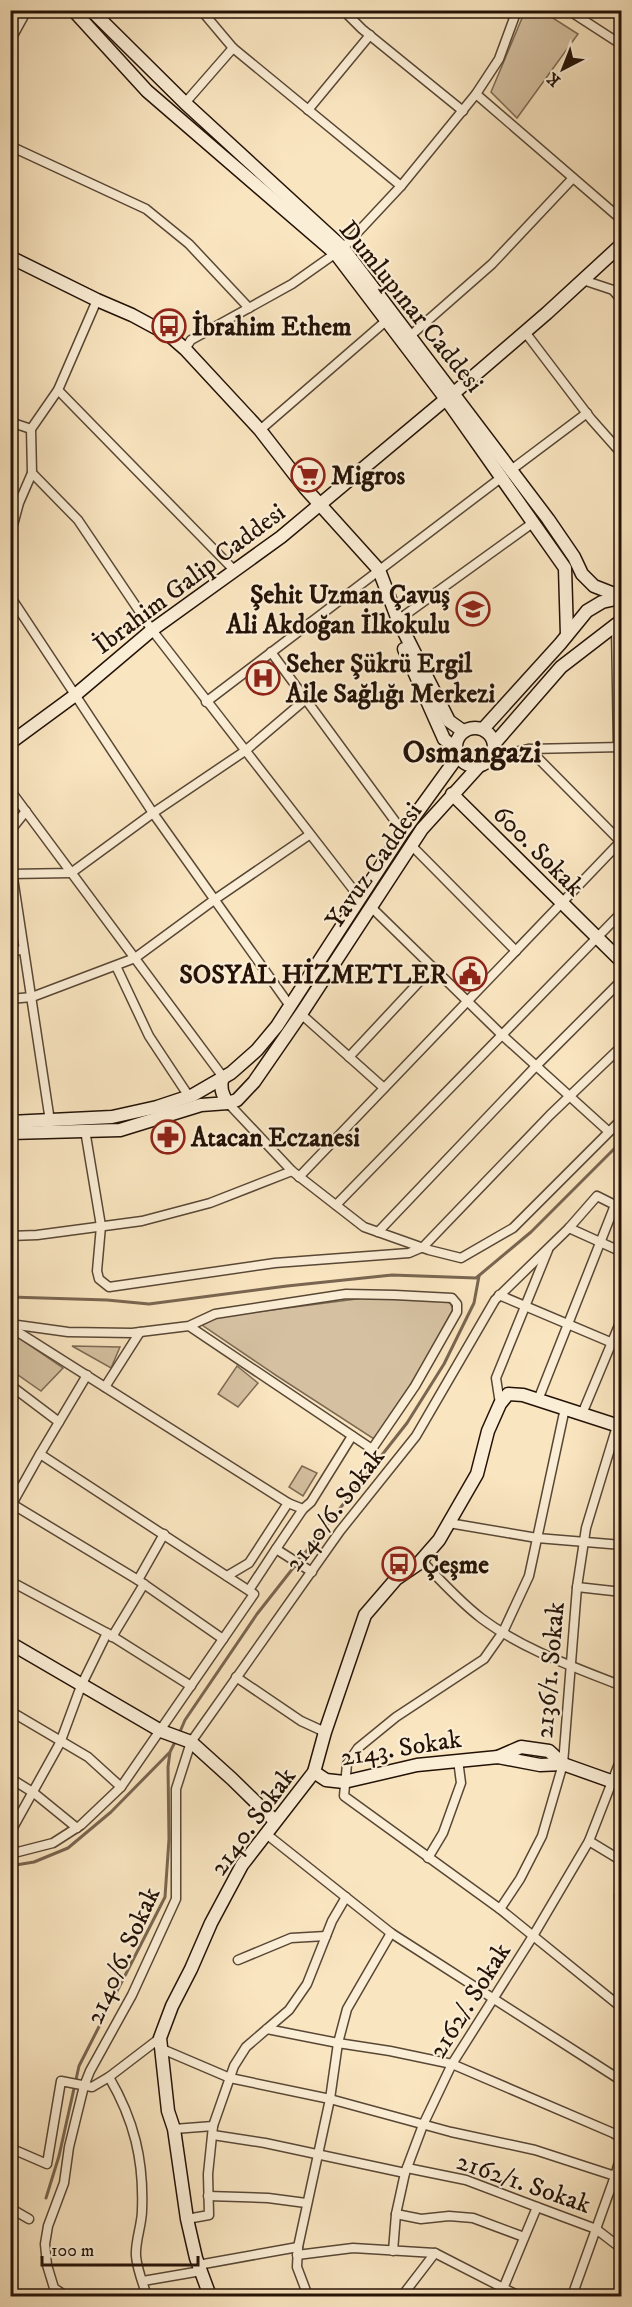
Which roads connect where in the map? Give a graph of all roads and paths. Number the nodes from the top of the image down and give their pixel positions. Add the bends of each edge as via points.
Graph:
1 (27, 10) edge
2 (34, 10) edge
3 (73, 10) edge
4 (91, 10) edge
5 (201, 10) edge
6 (343, 10) edge
7 (518, 10) edge
8 (568, 10) edge
9 (12, 35) edge
10 (370, 35) junction
11 (621, 45) edge
12 (233, 48) junction
13 (476, 94) junction
14 (185, 103) junction
15 (308, 110) junction
16 (463, 111) junction
17 (10, 146) edge
18 (573, 178) junction
19 (401, 186) junction
20 (621, 220) edge
21 (621, 244) edge
22 (340, 251) junction
23 (10, 256) edge
24 (583, 280) junction
25 (617, 290) edge
26 (97, 300) junction
27 (621, 301) edge
28 (249, 308) junction
29 (387, 320) junction
30 (525, 332) junction
31 (410, 336) junction
32 (185, 349) junction
33 (58, 390) junction
34 (450, 396) junction
35 (587, 413) junction
36 (10, 422) edge
37 (31, 429) junction
38 (260, 430) junction
39 (621, 454) edge
40 (32, 473) junction
41 (507, 474) junction
42 (15, 502) edge
43 (320, 505) junction
44 (534, 522) junction
45 (10, 536) edge
46 (379, 570) junction
47 (235, 571) junction
48 (10, 596) edge
49 (621, 598) edge
50 (398, 620) junction
51 (619, 622) edge
52 (152, 630) junction
53 (567, 635) junction
54 (271, 652) junction
55 (74, 696) junction
56 (306, 699) junction
57 (207, 702) junction
58 (483, 729) junction
59 (463, 731) junction
60 (10, 742) edge
61 (494, 744) junction
62 (620, 747) edge
63 (529, 749) junction
64 (245, 751) junction
65 (457, 753) junction
66 (491, 757) junction
67 (479, 766) junction
68 (11, 793) edge
69 (452, 794) junction
70 (26, 812) junction
71 (153, 813) junction
72 (10, 831) edge
73 (403, 832) junction
74 (309, 835) junction
75 (621, 841) edge
76 (411, 845) junction
77 (10, 858) edge
78 (71, 873) junction
79 (11, 874) edge
80 (366, 888) junction
81 (214, 900) junction
82 (560, 904) junction
83 (371, 907) junction
84 (621, 912) edge
85 (595, 939) junction
86 (23, 950) junction
87 (10, 951) edge
88 (516, 951) junction
89 (135, 958) junction
90 (621, 962) edge
91 (116, 966) junction
92 (433, 967) junction
93 (621, 980) edge
94 (32, 997) junction
95 (10, 999) edge
96 (468, 1000) junction
97 (290, 1006) junction
98 (301, 1014) junction
99 (502, 1035) junction
100 (621, 1046) edge
101 (349, 1057) junction
102 (537, 1065) junction
103 (227, 1075) junction
104 (384, 1088) junction
105 (188, 1095) junction
106 (243, 1095) junction
107 (570, 1098) junction
108 (228, 1103) junction
109 (621, 1119) edge
110 (50, 1121) junction
111 (10, 1122) edge
112 (85, 1131) junction
113 (608, 1131) junction
114 (10, 1133) edge
115 (296, 1174) junction
116 (336, 1205) junction
117 (101, 1226) junction
118 (569, 1228) junction
119 (378, 1232) junction
120 (10, 1236) edge
121 (601, 1242) junction
122 (550, 1245) junction
123 (423, 1247) junction
124 (621, 1252) edge
125 (499, 1295) junction
126 (525, 1306) junction
127 (621, 1317) edge
128 (568, 1324) junction
129 (10, 1326) edge
130 (189, 1326) junction
131 (140, 1332) junction
132 (611, 1343) junction
133 (621, 1347) edge
134 (87, 1376) junction
135 (10, 1385) edge
136 (105, 1387) junction
137 (538, 1400) junction
138 (500, 1404) junction
139 (565, 1408) junction
140 (582, 1414) junction
141 (59, 1422) junction
142 (619, 1426) edge
143 (352, 1436) junction
144 (40, 1454) junction
145 (288, 1503) junction
146 (11, 1504) edge
147 (303, 1509) junction
148 (449, 1523) junction
149 (164, 1534) junction
150 (537, 1538) junction
151 (584, 1544) junction
152 (621, 1545) edge
153 (276, 1549) junction
154 (421, 1560) junction
155 (312, 1572) junction
156 (227, 1576) junction
157 (10, 1581) edge
158 (141, 1582) junction
159 (577, 1587) junction
160 (249, 1590) junction
161 (621, 1592) edge
162 (503, 1632) junction
163 (110, 1635) junction
164 (223, 1639) junction
165 (10, 1643) edge
166 (570, 1666) junction
167 (237, 1677) junction
168 (81, 1686) junction
169 (191, 1686) junction
170 (621, 1686) edge
171 (10, 1711) edge
172 (161, 1731) junction
173 (325, 1732) junction
174 (61, 1740) junction
175 (191, 1742) junction
176 (621, 1756) edge
177 (458, 1760) junction
178 (563, 1764) junction
179 (314, 1772) junction
180 (10, 1778) edge
181 (344, 1782) junction
182 (616, 1783) edge
183 (121, 1788) junction
184 (34, 1794) junction
185 (275, 1821) junction
186 (77, 1828) junction
187 (10, 1833) edge
188 (265, 1833) junction
189 (589, 1841) junction
190 (10, 1854) edge
191 (428, 1858) junction
192 (621, 1861) edge
193 (621, 1884) edge
194 (346, 1897) junction
195 (500, 1909) junction
196 (621, 1916) edge
197 (391, 1933) junction
198 (326, 1936) junction
199 (533, 1936) junction
200 (238, 1960) dead end
201 (494, 1999) junction
202 (621, 2008) edge
203 (267, 2029) junction
204 (161, 2043) junction
205 (338, 2043) junction
206 (452, 2064) junction
207 (109, 2077) junction
208 (230, 2078) junction
209 (621, 2081) edge
210 (84, 2086) junction
211 (330, 2099) junction
212 (423, 2125) junction
213 (174, 2129) junction
214 (213, 2130) junction
215 (621, 2139) edge
216 (10, 2148) edge
217 (621, 2152) edge
218 (316, 2153) junction
219 (406, 2171) junction
220 (615, 2176) junction
221 (208, 2196) junction
222 (306, 2203) junction
223 (537, 2207) junction
224 (10, 2208) edge
225 (396, 2214) junction
226 (28, 2219) dead end
227 (188, 2219) junction
228 (596, 2229) junction
229 (524, 2237) junction
230 (621, 2249) edge
231 (297, 2251) junction
232 (393, 2252) junction
233 (435, 2253) junction
234 (200, 2268) junction
235 (143, 2282) junction
236 (502, 2293) edge
237 (66, 2296) edge
238 (147, 2296) edge
239 (210, 2296) edge
240 (308, 2296) edge
241 (402, 2296) edge
242 (519, 2296) edge
243 (572, 2296) edge

1 - 9 street
2 - 9 street
3 - 22 main road, Dumlupınar Caddesi via 147,91
4 - 14 main road, Dumlupınar Caddesi
5 - 12 street
6 - 10 street
7 - 13 street via 499,58
8 - 11 street
10 - 15 street
10 - 16 street
12 - 14 street
12 - 15 street
13 - 16 street
13 - 18 street
14 - 22 main road, Dumlupınar Caddesi
15 - 19 street
16 - 19 street
17 - 28 street via 146,209 189,244
18 - 20 street
18 - 31 street via 492,264
19 - 22 street
21 - 24 main road, İbrahim Galip Caddesi
22 - 28 street
22 - 29 main road
22 - 31 main road, Dumlupınar Caddesi
23 - 26 main road
24 - 25 street
24 - 30 main road, İbrahim Galip Caddesi
25 - 27 street
26 - 32 main road via 169,335
26 - 33 street
28 - 32 street via 191,340
29 - 34 main road
29 - 38 street
30 - 34 main road, İbrahim Galip Caddesi
30 - 35 street
31 - 34 main road, Dumlupınar Caddesi
32 - 38 main road
33 - 37 street
33 - 47 street
34 - 41 main road, Dumlupınar Caddesi
34 - 43 main road, İbrahim Galip Caddesi
35 - 39 street
35 - 41 street
36 - 37 street
37 - 40 street
38 - 43 main road
40 - 42 street
40 - 52 street via 78,520
41 - 44 main road
41 - 46 street
41 - 49 main road, Dumlupınar Caddesi via 574,557 582,574 594,586
42 - 45 street
43 - 46 main road
43 - 47 main road, İbrahim Galip Caddesi
44 - 50 street
44 - 53 main road via 565,568
46 - 50 main road
46 - 54 street
47 - 52 main road, İbrahim Galip Caddesi
48 - 55 street
49 - 53 main road via 602,602 587,611
50 - 59 main road via 449,721
50 - 65 main road via 396,632 444,739
51 - 61 main road via 561,668
51 - 62 street
52 - 55 main road, İbrahim Galip Caddesi
52 - 57 street
53 - 58 main road
54 - 56 street
54 - 57 street
55 - 60 main road, İbrahim Galip Caddesi
55 - 71 street
56 - 64 street
56 - 73 street
57 - 64 street
58 - 59 main road
58 - 61 main road
59 - 65 main road
61 - 66 main road
62 - 63 street
63 - 66 street
63 - 75 street
64 - 71 street
64 - 74 street
65 - 67 main road via 467,764
65 - 73 main road, Yavuz Caddesi
66 - 67 main road
67 - 69 main road, Yavuz Caddesi
68 - 70 street
69 - 76 main road, Yavuz Caddesi
69 - 82 main road, 600. Sokak
70 - 72 street
70 - 78 street
71 - 78 street
71 - 81 street
73 - 80 main road, Yavuz Caddesi
74 - 80 street via 359,897
74 - 81 street
75 - 82 street
76 - 83 main road, Yavuz Caddesi
76 - 88 street
77 - 79 street
78 - 79 street
78 - 89 street
79 - 86 street
80 - 97 main road, Yavuz Caddesi
81 - 89 street
81 - 97 street
82 - 85 main road, 600. Sokak
82 - 88 street
83 - 92 street
83 - 98 main road, Yavuz Caddesi
84 - 85 street
85 - 90 main road, 600. Sokak
85 - 99 street
86 - 87 street
86 - 94 street
88 - 96 street
89 - 91 street
89 - 103 street
91 - 94 street
91 - 105 street via 148,1035
92 - 96 street
92 - 101 street
93 - 102 street
94 - 95 street
94 - 110 street
96 - 99 street
96 - 104 street
97 - 103 main road, Yavuz Caddesi via 257,1050
98 - 101 street
98 - 106 main road, Yavuz Caddesi
99 - 102 street
99 - 116 street
100 - 107 street
101 - 104 street
102 - 107 street
102 - 119 street
103 - 105 main road, Yavuz Caddesi
103 - 106 main road via 242,1078 246,1085
103 - 108 main road via 221,1090
104 - 115 street
105 - 110 main road, Yavuz Caddesi via 112,1117
106 - 108 main road, Yavuz Caddesi
107 - 113 street
107 - 123 street
108 - 112 main road, Yavuz Caddesi via 201,1105 120,1130
108 - 115 street
109 - 113 street
110 - 111 main road, Yavuz Caddesi
112 - 114 main road, Yavuz Caddesi
112 - 117 street
113 - 123 street via 513,1228 461,1258
115 - 116 street
115 - 117 street via 210,1203 141,1221
116 - 119 street via 364,1227
117 - 120 street
117 - 123 street via 97,1271 108,1287 274,1263 410,1253
118 - 121 street
118 - 121 street, 2140/6. Sokak via 597,1197 615,1205
118 - 122 street, 2140/6. Sokak
119 - 123 street
121 - 124 street
121 - 128 street, 2140/6. Sokak
122 - 125 street, 2140/6. Sokak
122 - 126 street, 2140. Sokak
125 - 126 street
125 - 155 street, 2140/6. Sokak via 416,1436
126 - 128 street
126 - 138 street, 2140. Sokak via 496,1378
127 - 132 street
128 - 132 street
128 - 137 street, 2140/6. Sokak
129 - 131 street via 68,1332
129 - 134 street
130 - 131 street
130 - 143 street
130 - 143 street via 215,1314 346,1294 452,1298 457,1312 415,1386 372,1449
131 - 136 street
132 - 133 street
132 - 140 street
134 - 136 street
134 - 141 street
135 - 141 street
136 - 145 street
137 - 138 main road, 2140. Sokak via 508,1394
137 - 139 main road
138 - 148 main road, 2140. Sokak via 477,1474
139 - 140 main road
139 - 150 street
140 - 142 main road
141 - 144 street
142 - 151 street, 2136/1. Sokak
143 - 147 street
144 - 146 street
144 - 149 street
145 - 147 street
145 - 156 street via 249,1563
146 - 158 street
147 - 153 street
148 - 150 street
148 - 154 main road, 2140. Sokak
149 - 156 street
149 - 158 street
150 - 151 street
150 - 162 street via 529,1576
151 - 152 street
151 - 159 street, 2136/1. Sokak
153 - 155 street
153 - 160 street
154 - 162 street via 448,1589
154 - 173 main road, 2140. Sokak via 396,1579 364,1615
155 - 167 street, 2140/6. Sokak
156 - 160 street
157 - 163 street
158 - 163 street
158 - 164 street
159 - 161 street
159 - 166 street, 2136/1. Sokak
160 - 164 street via 254,1594
162 - 166 street
162 - 181 street via 484,1659 396,1717 358,1748 347,1764
163 - 168 street
163 - 169 street
164 - 169 street
165 - 168 main road
166 - 170 street
166 - 178 street, 2136/1. Sokak
167 - 173 street via 301,1721
167 - 175 street, 2140/6. Sokak
168 - 172 main road
168 - 174 street
169 - 172 street
171 - 174 street
172 - 175 main road
172 - 183 street
173 - 179 main road, 2140. Sokak
174 - 183 street via 88,1757
174 - 184 street
175 - 185 main road
175 - 210 street, 2140/6. Sokak via 176,1789 176,1899
176 - 182 street, 2162/. Sokak
177 - 178 main road, 2143. Sokak via 498,1757 540,1765
177 - 181 main road, 2143. Sokak
177 - 191 street via 460,1783 443,1833
178 - 182 main road, 2143. Sokak
178 - 195 street, 2136/1. Sokak via 542,1836
179 - 181 main road, 2143. Sokak via 326,1780
179 - 185 main road, 2140. Sokak
180 - 184 street
181 - 191 street via 344,1796
182 - 189 street, 2162/. Sokak
183 - 186 street
184 - 186 street
184 - 187 street
185 - 188 main road, 2140. Sokak
186 - 190 street via 53,1843
188 - 194 street
188 - 204 main road, 2140. Sokak via 242,1865 211,1923 172,2006
189 - 192 street
189 - 199 street, 2162/. Sokak
191 - 195 street
193 - 196 street
194 - 197 street
194 - 198 street
195 - 199 street
197 - 201 street
197 - 205 street via 346,2009
198 - 200 street via 291,1938
198 - 203 street via 307,1984 289,2010
199 - 201 street, 2162/. Sokak
199 - 202 street
201 - 206 street, 2162/. Sokak
201 - 209 street
203 - 205 street
203 - 208 street via 246,2047
204 - 207 street
204 - 208 street
204 - 213 main road, 2140. Sokak via 168,2111
205 - 206 street
205 - 211 street
206 - 212 street, 2162/. Sokak
206 - 215 street
207 - 210 street via 92,2087
207 - 235 street via 134,2127 142,2212 136,2256
208 - 211 street
208 - 214 street
210 - 216 street via 61,2081 47,2164
210 - 237 street, 2140/6. Sokak via 64,2183 45,2244 54,2288
211 - 212 street
211 - 218 street
212 - 219 street, 2162/. Sokak
212 - 220 street via 535,2150
213 - 214 street, 2162/1. Sokak
213 - 227 main road, 2140. Sokak
214 - 218 street, 2162/1. Sokak
214 - 221 street
217 - 220 street
218 - 219 street, 2162/1. Sokak
218 - 222 street
219 - 223 street, 2162/1. Sokak via 466,2180
219 - 225 street, 2162/. Sokak
220 - 228 street
221 - 222 street
221 - 227 street via 209,2215
222 - 231 street
223 - 228 street, 2162/1. Sokak
223 - 229 street
224 - 226 street
225 - 229 street via 473,2218
225 - 232 street, 2162/. Sokak
227 - 234 main road, 2140. Sokak
228 - 230 street, 2162/1. Sokak
228 - 243 street
229 - 236 street
231 - 232 street via 352,2248
231 - 234 street
231 - 240 street via 297,2267
232 - 233 street
233 - 236 street
233 - 241 street
234 - 235 street
234 - 239 main road, 2140. Sokak
235 - 238 street
236 - 242 street

